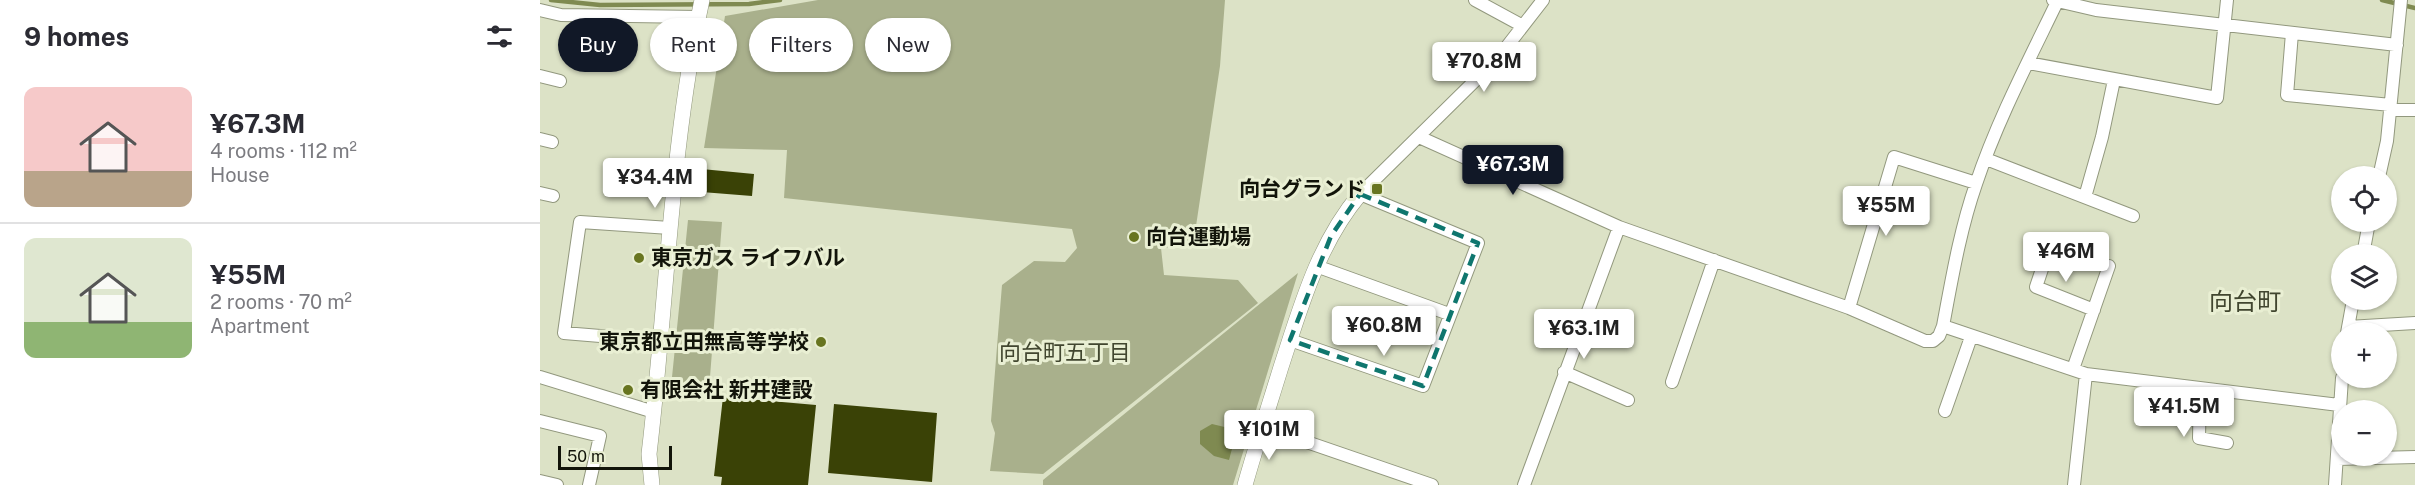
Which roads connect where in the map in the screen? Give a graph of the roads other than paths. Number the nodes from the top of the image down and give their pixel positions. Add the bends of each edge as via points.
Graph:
1 (1475, 0) edge
2 (1544, 0) edge
3 (2227, 0) edge
4 (2056, 1) edge
5 (2400, 6) edge
6 (540, 10) edge
7 (700, 10) edge
8 (2224, 25) junction
9 (1523, 26) junction
10 (2292, 33) junction
11 (2397, 45) junction
12 (2028, 63) junction
13 (540, 76) edge
14 (2114, 80) junction
15 (560, 81) dead end
16 (2391, 107) junction
17 (2415, 110) edge
18 (1419, 137) junction
19 (1986, 159) junction
20 (2381, 166) edge
21 (1976, 183) junction
22 (540, 193) edge
23 (1360, 194) junction
24 (553, 196) dead end
25 (2085, 197) junction
26 (2133, 216) dead end
27 (1619, 227) junction
28 (670, 228) junction
29 (2048, 251) dead end
30 (1714, 260) junction
31 (1316, 266) junction
32 (2109, 266) dead end
33 (1849, 308) junction
34 (2094, 310) junction
35 (1449, 314) junction
36 (2415, 324) edge
37 (1943, 326) junction
38 (2397, 326) edge
39 (1971, 337) junction
40 (661, 340) junction
41 (1290, 340) junction
42 (2073, 369) junction
43 (1564, 372) junction
44 (2086, 374) junction
45 (540, 377) edge
46 (1672, 382) dead end
47 (2200, 388) junction
48 (1628, 400) dead end
49 (2331, 404) edge
50 (1945, 411) dead end
51 (654, 412) junction
52 (540, 421) edge
53 (1263, 427) junction
54 (2227, 443) dead end
55 (2397, 457) edge
56 (2415, 457) edge
57 (2336, 466) edge
58 (540, 481) edge
59 (557, 485) edge
60 (589, 485) edge
61 (652, 485) edge
62 (1245, 485) edge
63 (1432, 485) edge
64 (1524, 485) edge
65 (2074, 485) edge
66 (2335, 485) edge

1 - 9 street
2 - 9 street
3 - 8 street
4 - 8 street via 2096,10
4 - 12 street
5 - 11 street
6 - 7 street via 561,15
7 - 28 street via 688,70
8 - 10 street
8 - 14 street via 2217,98
9 - 18 street via 1498,58
10 - 11 street
10 - 16 street via 2287,95
11 - 16 street
12 - 14 street
12 - 19 street
13 - 15 street
14 - 25 street
16 - 17 street
16 - 20 street
18 - 23 street
18 - 27 street
19 - 21 street
19 - 25 street
21 - 33 street via 1894,157
21 - 37 street via 1959,241
22 - 24 street
23 - 31 street
23 - 35 street via 1478,243
25 - 26 street
27 - 30 street
27 - 43 street
28 - 40 street
28 - 40 street via 580,222 564,333
29 - 34 street via 2036,287
30 - 33 street
30 - 46 street
31 - 35 street
31 - 41 street
32 - 34 street
33 - 37 street via 1925,340 1933,341
34 - 42 street
35 - 41 street via 1423,386
36 - 38 street
37 - 39 street
39 - 42 street
39 - 50 street
40 - 51 street
41 - 53 street
42 - 44 street
43 - 48 street
43 - 64 street
44 - 47 street
44 - 65 street
45 - 51 street
47 - 49 street
47 - 54 street via 2199,438
51 - 61 street via 649,454
52 - 60 street via 600,436
53 - 62 street
53 - 63 street
55 - 56 street
57 - 66 street
58 - 59 street

